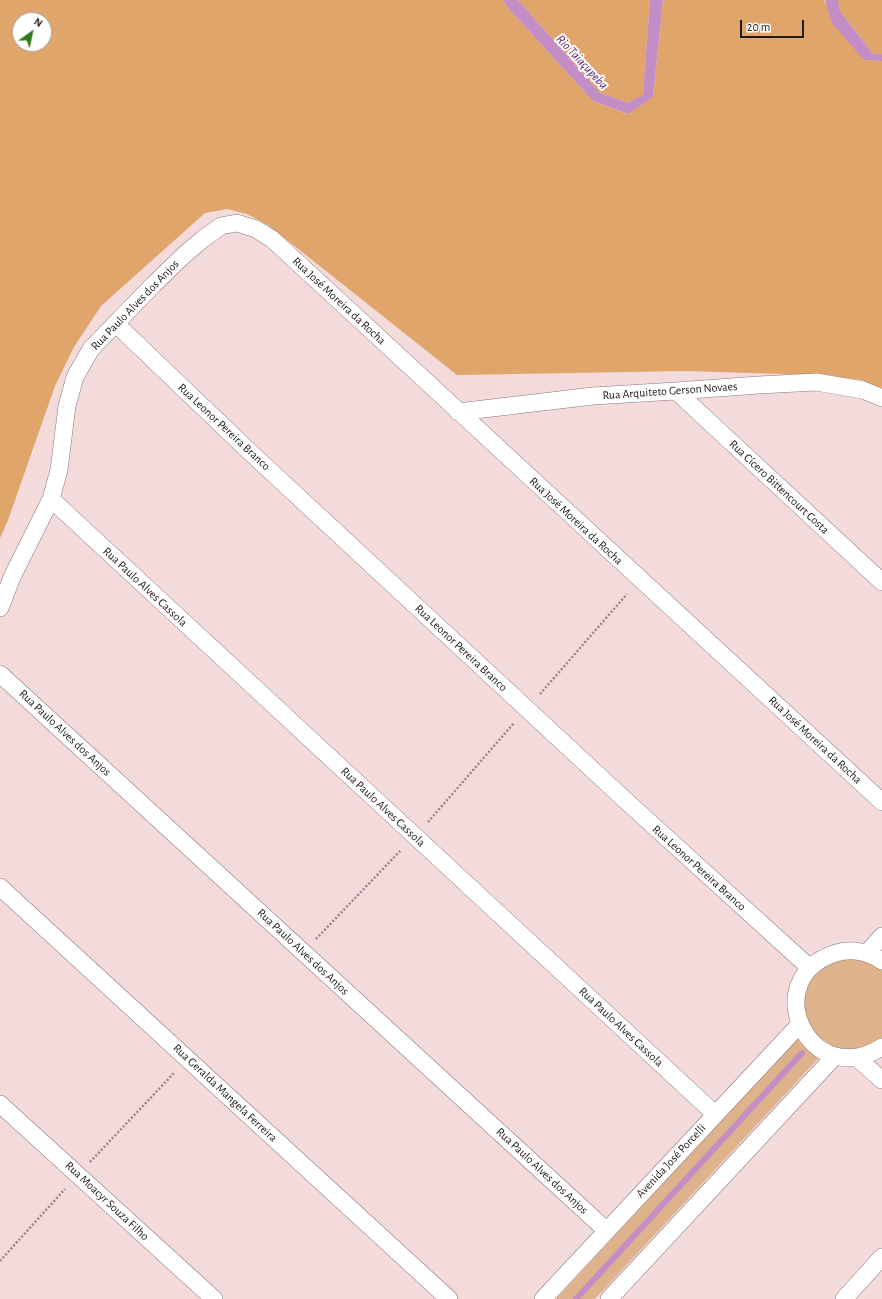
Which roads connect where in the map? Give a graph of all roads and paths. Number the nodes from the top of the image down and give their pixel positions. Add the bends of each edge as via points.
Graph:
1 (272, 239) joint
2 (116, 324) junction
3 (676, 391) junction
4 (882, 398) edge
5 (458, 412) junction
6 (51, 499) junction
7 (640, 579) junction
8 (882, 582) edge
9 (0, 608) edge
10 (0, 674) edge
11 (527, 709) junction
12 (882, 802) edge
13 (415, 836) junction
14 (0, 887) edge
15 (882, 936) edge
16 (304, 953) junction
17 (867, 953) junction
18 (882, 961) edge
19 (810, 968) junction
20 (800, 1024) junction
21 (882, 1047) edge
22 (835, 1056) junction
23 (857, 1058) junction
24 (188, 1059) junction
25 (882, 1080) edge
26 (0, 1104) edge
27 (715, 1114) junction
28 (78, 1174) junction
29 (607, 1231) junction
30 (882, 1257) edge
31 (0, 1261) edge
32 (214, 1299) edge
33 (449, 1299) edge
34 (543, 1299) edge
35 (609, 1299) edge
36 (844, 1299) edge

1 - 2 street, Rua Paulo Alves dos Anjos via 256,229 237,223 221,226 184,255
1 - 5 street, Rua José Moreira da Rocha
2 - 6 street, Rua Paulo Alves dos Anjos via 91,349 75,377 67,406
2 - 11 street, Rua Leonor Pereira Branco via 250,453
3 - 4 street, Rua Arquiteto Gerson Novaes via 816,382 863,390
3 - 5 street, Rua Arquiteto Gerson Novaes via 593,396
3 - 8 street, Rua Cícero Bittencourt Costa
5 - 7 street, Rua José Moreira da Rocha
6 - 9 street, Rua Paulo Alves dos Anjos via 12,577
6 - 13 street, Rua Paulo Alves Cassola
7 - 11 path
7 - 12 street, Rua José Moreira da Rocha
10 - 16 street, Rua Paulo Alves dos Anjos
11 - 13 path
11 - 19 street, Rua Leonor Pereira Branco
13 - 16 path
13 - 27 street, Rua Paulo Alves Cassola
14 - 24 street, Rua Geralda Mangela Ferreira
15 - 17 street
16 - 29 street, Rua Paulo Alves dos Anjos
17 - 18 street
17 - 19 street via 844,951 825,957
19 - 20 street via 797,992 796,1006
20 - 22 street via 809,1040 824,1052
20 - 27 street, Avenida José Porcelli
21 - 23 street
22 - 23 street
22 - 35 street
23 - 25 street
24 - 28 path
24 - 33 street, Rua Geralda Mangela Ferreira
26 - 28 street, Rua Moacyr Souza Filho
27 - 29 street, Avenida José Porcelli
28 - 31 path
28 - 32 street, Rua Moacyr Souza Filho
29 - 34 street, Avenida José Porcelli
30 - 36 street

